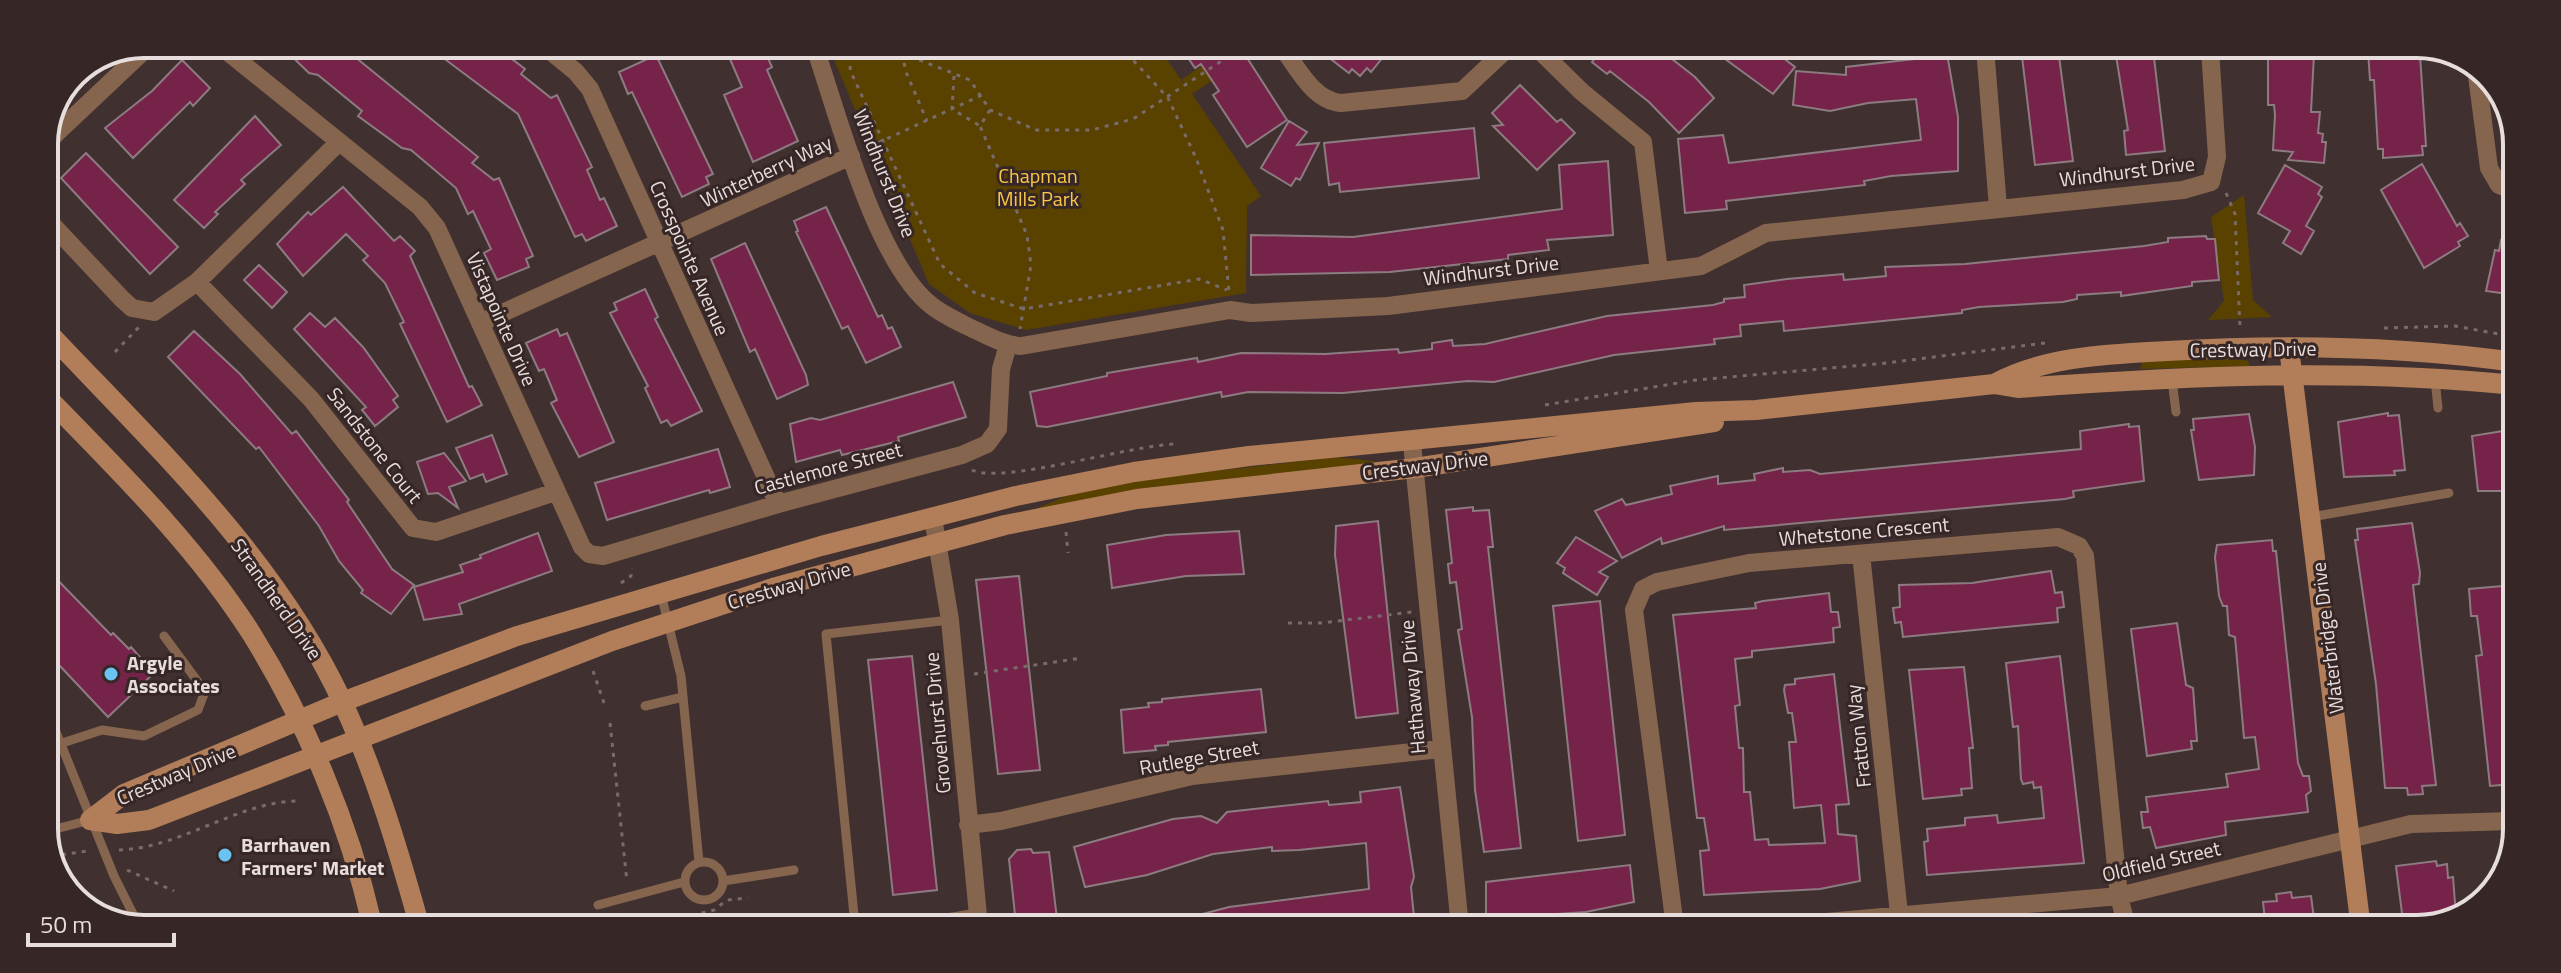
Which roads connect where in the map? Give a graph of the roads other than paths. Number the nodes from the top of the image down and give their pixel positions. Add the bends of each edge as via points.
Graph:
1 (235, 58) edge
2 (559, 58) edge
3 (818, 58) edge
4 (1290, 58) edge
5 (1497, 58) edge
6 (1547, 58) edge
7 (1986, 58) edge
8 (2211, 58) edge
9 (135, 59) edge
10 (2478, 83) edge
11 (60, 130) edge
12 (339, 142) junction
13 (851, 156) junction
14 (2503, 187) edge
15 (1998, 207) junction
16 (58, 231) edge
17 (660, 244) junction
18 (1659, 271) junction
19 (197, 282) junction
20 (480, 323) junction
21 (58, 343) edge
22 (1014, 345) junction
23 (2289, 348) junction
24 (2503, 361) edge
25 (2291, 375) junction
26 (2172, 377) junction
27 (2434, 377) junction
28 (1994, 384) junction
29 (2503, 384) edge
30 (2438, 408) dead end
31 (58, 409) edge
32 (1756, 410) junction
33 (2176, 412) dead end
34 (1412, 443) junction
35 (1415, 468) junction
36 (555, 492) junction
37 (2449, 493) dead end
38 (778, 504) junction
39 (2311, 517) junction
40 (933, 518) junction
41 (938, 543) junction
42 (582, 547) joint
43 (1861, 554) junction
44 (661, 594) junction
45 (950, 620) junction
46 (670, 621) junction
47 (164, 636) dead end
48 (683, 697) junction
49 (342, 702) junction
50 (645, 706) dead end
51 (299, 721) junction
52 (58, 736) edge
53 (358, 739) junction
54 (61, 743) junction
55 (58, 744) edge
56 (1440, 749) junction
57 (314, 756) junction
58 (90, 820) junction
59 (2503, 821) edge
60 (968, 825) junction
61 (58, 828) edge
62 (2350, 837) junction
63 (699, 862) junction
64 (794, 870) dead end
65 (723, 881) junction
66 (684, 882) junction
67 (2119, 896) junction
68 (598, 905) dead end
69 (133, 914) edge
70 (1899, 914) junction
71 (370, 915) edge
72 (416, 915) edge
73 (854, 915) edge
74 (978, 915) edge
75 (1459, 915) edge
76 (1674, 915) edge
77 (1889, 915) edge
78 (2124, 915) edge
79 (2359, 915) edge

1 - 12 street, Vistapointe Drive
2 - 17 street, Crosspointe Avenue via 590,89
3 - 13 street, Windhurst Drive
4 - 5 street via 1318,94 1341,103 1462,91
6 - 18 street via 1643,142
7 - 15 street
8 - 15 street, Windhurst Drive via 2217,157 2211,182 2183,190
9 - 11 street
10 - 14 street via 2489,168
12 - 19 street
12 - 20 street, Vistapointe Drive via 420,207 437,228
13 - 17 street, Winterberry Way
13 - 22 street, Windhurst Drive via 888,245 910,282 931,306
15 - 18 street, Windhurst Drive via 1766,233 1701,266
16 - 19 street via 122,299 145,312 162,308
17 - 20 street, Winterberry Way
17 - 38 street, Crosspointe Avenue
18 - 22 street, Windhurst Drive via 1388,306 1251,313 1230,300
19 - 36 street, Sandstone Court via 311,399 413,528 436,532
20 - 36 street, Vistapointe Drive
21 - 49 street, Strandherd Drive via 248,551 295,617
22 - 38 street, Castlemore Street via 1001,369 998,429 987,444
23 - 24 street, Crestway Drive via 2424,351
23 - 25 street, Waterbridge Drive
23 - 28 street, Crestway Drive via 2125,353 2058,362
25 - 26 street, Crestway Drive
25 - 27 street, Crestway Drive
25 - 39 street, Waterbridge Drive
26 - 28 street, Crestway Drive via 2018,388
26 - 33 lane
27 - 29 street, Crestway Drive
27 - 30 lane
28 - 32 street, Crestway Drive
31 - 51 street, Strandherd Drive via 206,572 250,631
32 - 34 street, Crestway Drive
32 - 35 street, Crestway Drive via 1700,425
34 - 35 street, Hathaway Drive
34 - 40 street, Crestway Drive via 1306,450 1134,472
35 - 41 street, Crestway Drive via 1137,499
35 - 56 street, Hathaway Drive
36 - 42 street, Vistapointe Drive
37 - 39 lane
38 - 42 street, Castlemore Street via 597,556
39 - 62 street, Waterbridge Drive
40 - 41 street, Grovehurst Drive
40 - 44 street, Crestway Drive
41 - 45 street, Grovehurst Drive
41 - 46 street, Crestway Drive
43 - 67 street, Whetstone Crescent via 2058,537 2079,546 2085,556
43 - 70 street, Fratton Way
43 - 76 street, Whetstone Crescent via 1720,567 1657,582 1643,589 1636,601
44 - 46 lane
44 - 49 street, Crestway Drive via 517,636
45 - 60 street, Grovehurst Drive
45 - 73 lane via 826,634
46 - 48 lane
46 - 53 street, Crestway Drive
47 - 54 lane via 201,686 198,710 144,736 107,729
48 - 50 lane
48 - 63 lane
49 - 51 street, Crestway Drive
49 - 53 street, Strandherd Drive
51 - 57 street, Strandherd Drive
51 - 58 street, Crestway Drive via 124,794
52 - 54 lane
53 - 57 street, Crestway Drive
53 - 72 street, Strandherd Drive
54 - 55 lane
54 - 58 lane
56 - 60 street, Rutlege Street via 1192,776
56 - 75 street, Hathaway Drive
57 - 58 street, Crestway Drive via 149,820
57 - 71 street, Strandherd Drive
58 - 61 lane
58 - 69 lane
59 - 62 street, Oldfield Street via 2411,824
60 - 74 street, Grovehurst Drive
62 - 67 street, Oldfield Street
62 - 79 street, Waterbridge Drive
63 - 65 lane via 715,866
63 - 66 lane
64 - 65 lane
65 - 66 lane via 717,896 709,900 692,897
66 - 68 lane
67 - 70 street, Oldfield Street
67 - 78 street
70 - 77 street, Oldfield Street

